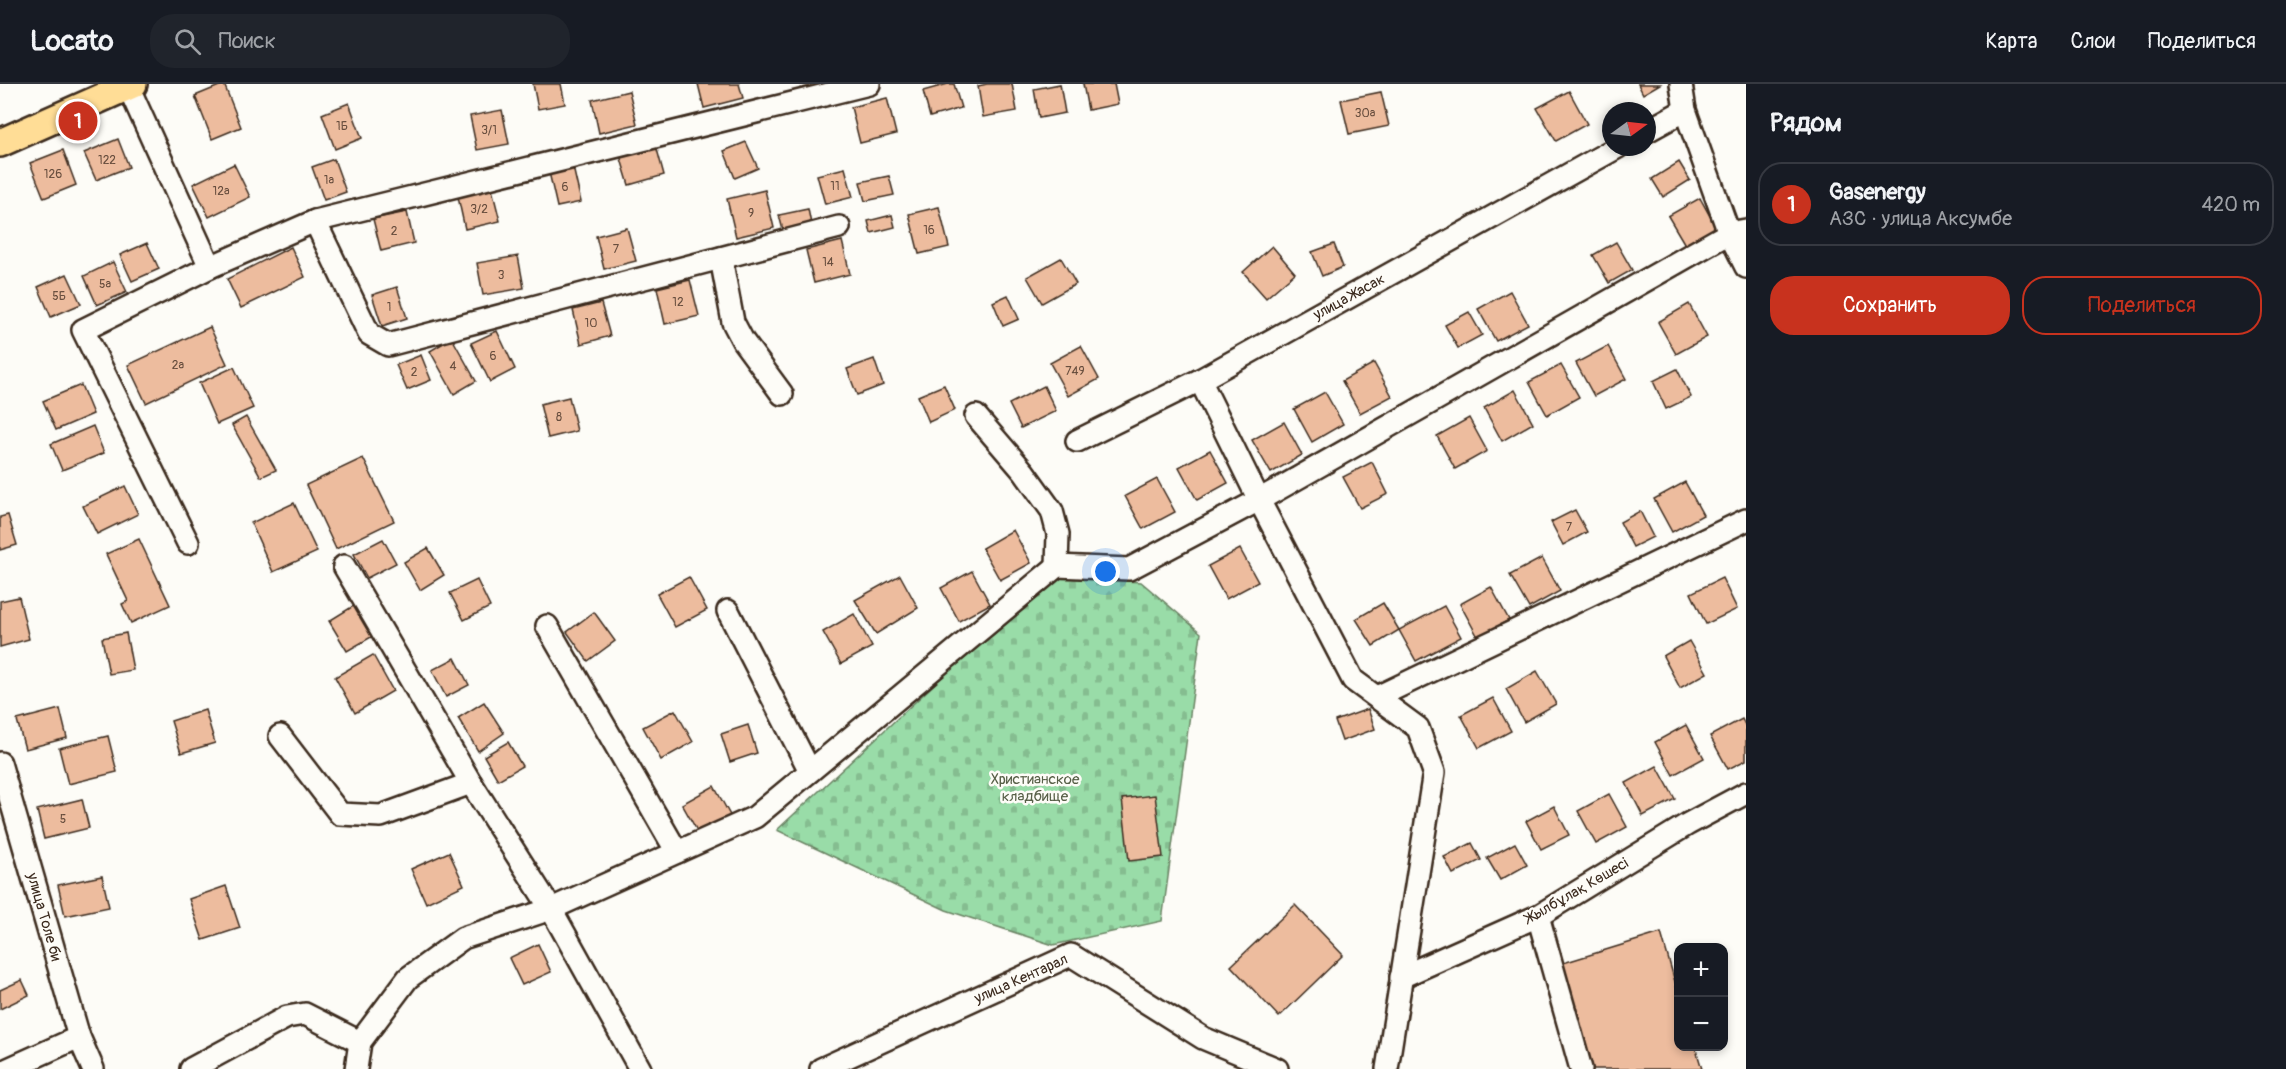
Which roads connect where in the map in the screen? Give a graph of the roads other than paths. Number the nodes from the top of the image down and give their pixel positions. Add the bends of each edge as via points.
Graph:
1 (869, 84) edge
2 (1681, 84) edge
3 (131, 85) edge
4 (1685, 110) junction
5 (1656, 126) edge
6 (0, 143) edge
7 (1602, 156) edge
8 (315, 221) junction
9 (839, 227) dead end
10 (1737, 231) edge
11 (721, 258) junction
12 (210, 267) junction
13 (1746, 267) edge
14 (1200, 380) junction
15 (782, 394) dead end
16 (976, 416) dead end
17 (1077, 441) dead end
18 (1259, 500) junction
19 (1746, 520) edge
20 (188, 543) dead end
21 (344, 566) dead end
22 (1057, 566) junction
23 (728, 611) dead end
24 (547, 626) dead end
25 (1377, 697) junction
26 (280, 736) dead end
27 (0, 763) edge
28 (810, 771) junction
29 (471, 783) junction
30 (1746, 793) edge
31 (677, 852) junction
32 (550, 909) junction
33 (1538, 916) junction
34 (1401, 977) junction
35 (79, 1037) junction
36 (360, 1042) junction
37 (8, 1069) edge
38 (93, 1069) edge
39 (191, 1069) edge
40 (356, 1069) edge
41 (640, 1069) edge
42 (821, 1069) edge
43 (1277, 1069) edge
44 (1387, 1069) edge
45 (1581, 1069) edge

1 - 8 street
2 - 4 street
3 - 6 main road
3 - 12 street
4 - 5 street
4 - 10 street
7 - 14 street, улица Жасак
8 - 11 street via 369,334 388,345
8 - 12 street
9 - 11 street
10 - 13 street
10 - 18 street
11 - 15 street via 733,322 742,341
12 - 20 street via 83,330
14 - 17 street, улица Жасак
14 - 18 street
16 - 22 street via 1052,511 1058,534
18 - 22 street via 1129,569
18 - 25 street via 1353,680
19 - 25 street
21 - 29 street
22 - 28 street
23 - 28 street
24 - 31 street
25 - 34 street via 1418,728 1434,772
26 - 29 street via 340,814 381,816
27 - 35 street, улица Толе би
28 - 31 street via 755,817
29 - 32 street
30 - 33 street, Жылбұлақ Көшесі
31 - 32 street
32 - 36 street via 463,938 408,978
32 - 41 street
33 - 34 street, Жылбұлақ Көшесі
33 - 45 street
34 - 44 street
35 - 37 street
35 - 38 street, улица Толе би
36 - 39 street via 305,1014 287,1017
36 - 40 street
42 - 43 street, улица Кентарал via 1071,955 1203,1038

